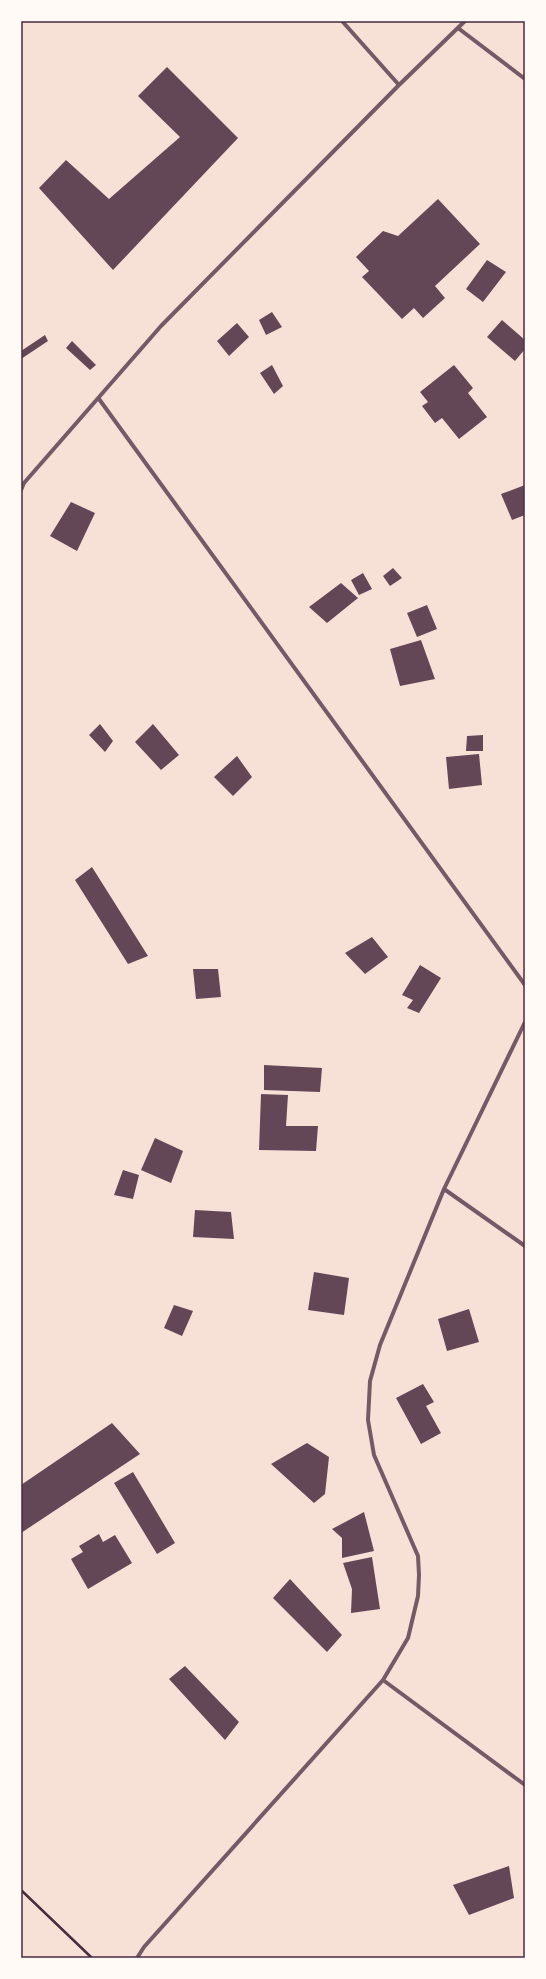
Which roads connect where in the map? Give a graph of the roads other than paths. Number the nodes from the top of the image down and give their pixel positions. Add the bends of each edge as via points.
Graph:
1 (342, 21) edge
2 (465, 21) edge
3 (458, 28) junction
4 (525, 79) edge
5 (399, 85) junction
6 (99, 399) junction
7 (21, 490) edge
8 (525, 985) edge
9 (525, 1022) edge
10 (444, 1188) junction
11 (525, 1246) edge
12 (383, 1680) junction
13 (525, 1785) edge
14 (137, 1958) edge

1 - 5 street
2 - 3 street
3 - 4 street
3 - 5 street
5 - 6 street via 161,326
6 - 7 street via 24,483
6 - 8 street
9 - 10 street
10 - 11 street
10 - 12 street via 380,1345 370,1380 368,1420 374,1455 418,1556 419,1575 418,1596 408,1638
12 - 13 street
12 - 14 street via 149,1941

